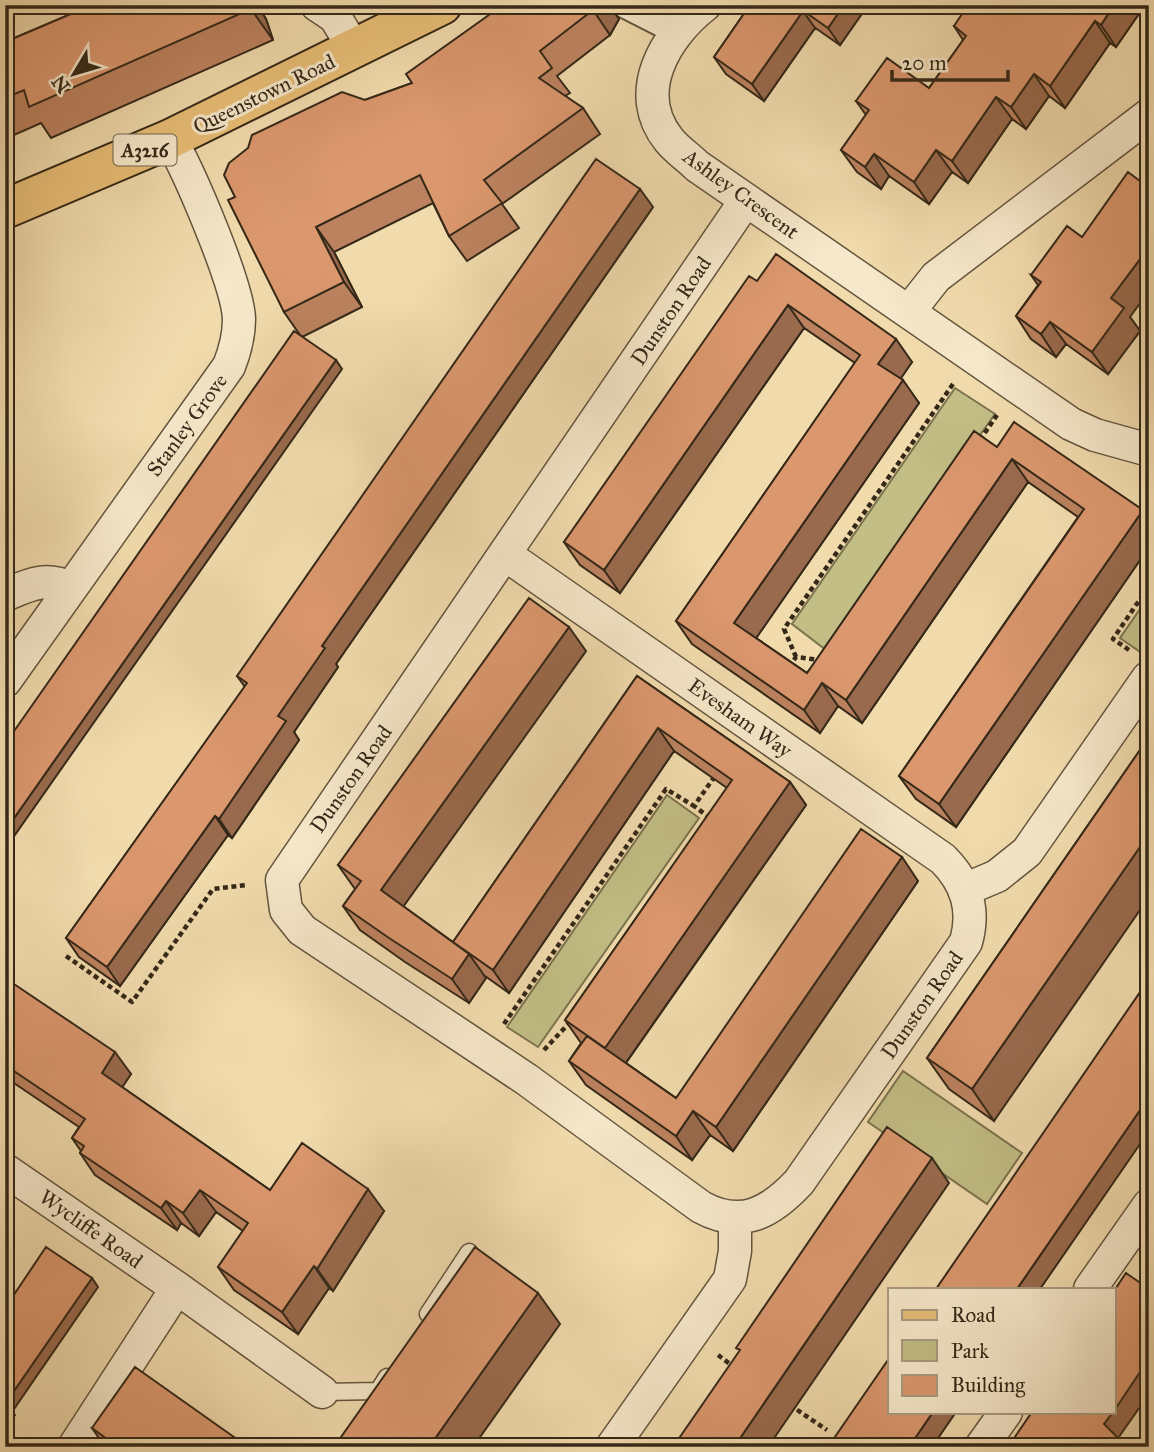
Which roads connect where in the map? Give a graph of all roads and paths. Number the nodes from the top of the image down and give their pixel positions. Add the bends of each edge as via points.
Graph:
1 (317, 5) edge
2 (442, 5) edge
3 (624, 5) edge
4 (705, 5) edge
5 (675, 31) junction
6 (355, 50) junction
7 (1149, 115) edge
8 (170, 139) junction
9 (746, 200) junction
10 (5, 209) edge
11 (910, 310) junction
12 (957, 378) dead end
13 (1002, 409) dead end
14 (978, 443) edge
15 (1149, 450) edge
16 (506, 555) junction
17 (1149, 586) edge
18 (70, 588) junction
19 (5, 595) edge
20 (796, 657) junction
21 (825, 660) edge
22 (1140, 665) edge
23 (788, 668) edge
24 (5, 681) edge
25 (751, 725) junction
26 (694, 806) junction
27 (714, 821) edge
28 (282, 880) junction
29 (964, 890) junction
30 (66, 956) edge
31 (576, 1016) edge
32 (485, 1053) junction
33 (526, 1079) junction
34 (5, 1170) edge
35 (1149, 1205) edge
36 (735, 1217) junction
37 (1138, 1243) edge
38 (469, 1252) edge
39 (177, 1288) junction
40 (1091, 1288) edge
41 (416, 1333) edge
42 (691, 1335) junction
43 (393, 1367) edge
44 (743, 1373) edge
45 (322, 1392) joint
46 (785, 1402) edge
47 (1005, 1414) edge
48 (827, 1430) dead end
49 (74, 1447) edge
50 (612, 1447) edge
51 (981, 1447) edge

1 - 6 street via 335,17
2 - 6 main road, Queenstown Road / A3216
3 - 5 street
4 - 5 street, Ashley Crescent
5 - 9 street, Ashley Crescent via 654,76 658,121 669,140 697,166
6 - 8 main road, Queenstown Road / A3216
7 - 11 street via 936,277
8 - 10 main road, Queenstown Road / A3216
8 - 18 street, Stanley Grove via 185,165 228,279 239,317 237,344 229,366
9 - 11 street, Ashley Crescent
9 - 16 street, Dunston Road
11 - 15 street, Ashley Crescent via 1071,424
12 - 20 path via 784,629
13 - 14 path
16 - 25 street, Evesham Way
16 - 28 street, Dunston Road
17 - 22 path via 1113,639
18 - 19 street via 40,580
18 - 24 street, Stanley Grove
20 - 21 path
20 - 23 path
22 - 29 street via 1027,852 997,876
25 - 26 path
25 - 29 street, Evesham Way via 943,859
26 - 27 path
26 - 32 path via 666,789
28 - 30 path via 213,889 132,1002
28 - 32 street, Dunston Road via 286,910 302,930
29 - 36 street, Dunston Road via 972,921 966,942 807,1171 771,1208
31 - 33 path via 541,1053
32 - 33 street, Dunston Road
33 - 36 street, Dunston Road via 701,1207 716,1216
34 - 39 street, Wycliffe Road
35 - 37 street
36 - 42 street via 730,1279
37 - 40 street
38 - 41 lane
39 - 45 street, Wycliffe Road
39 - 49 street
42 - 44 path
42 - 50 street
43 - 45 lane via 378,1391
46 - 48 path
47 - 51 street

